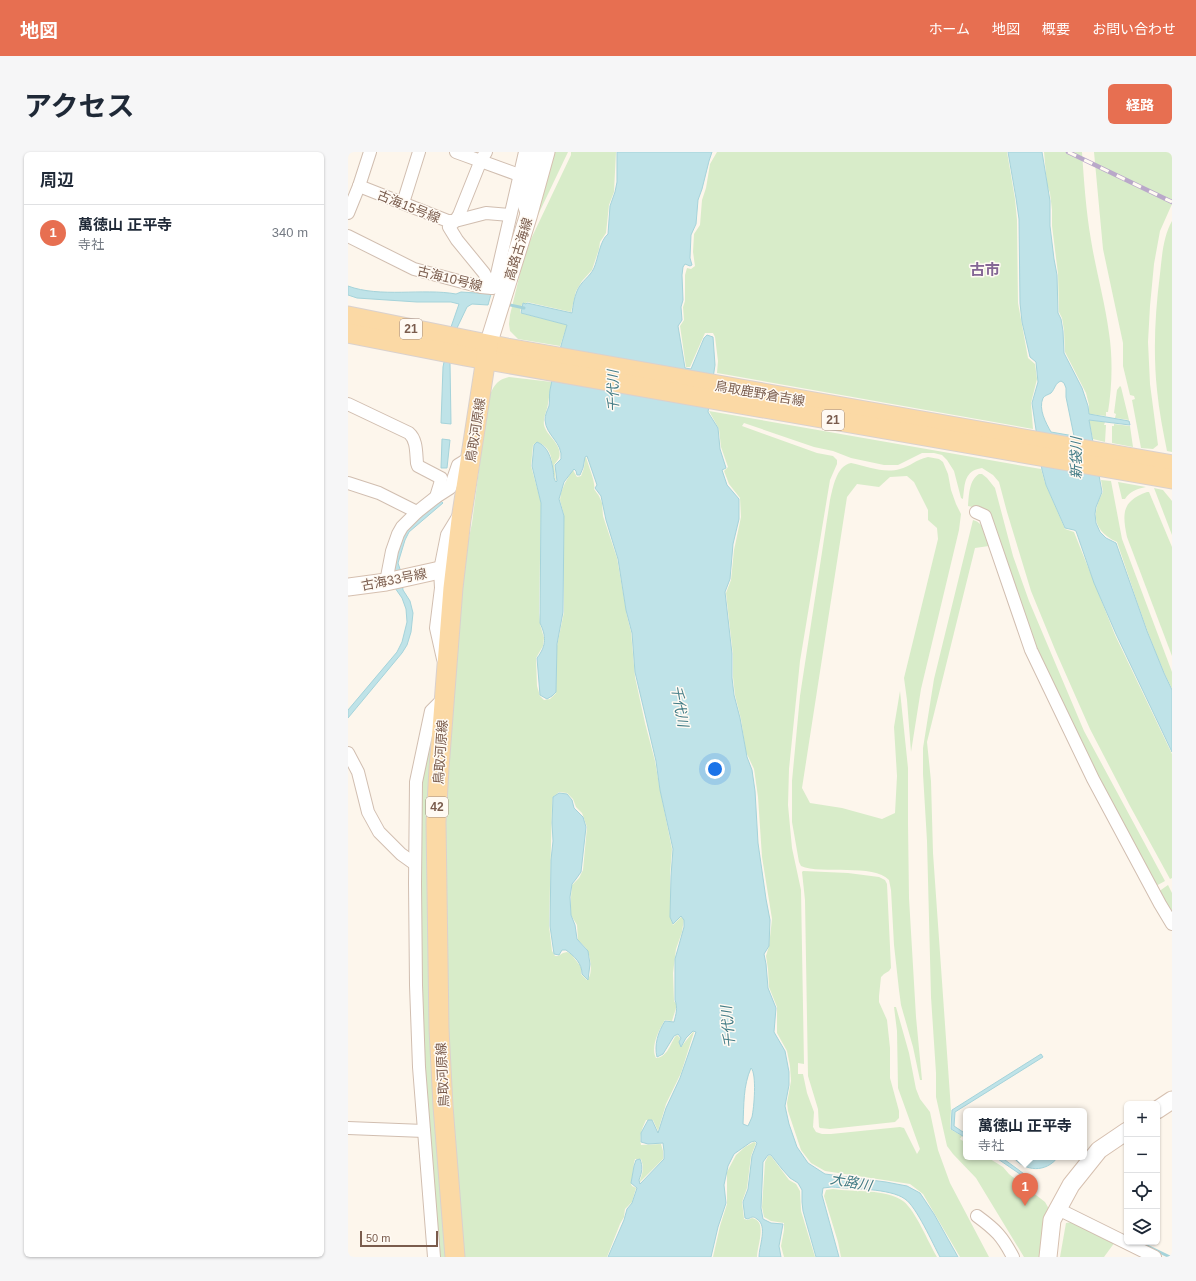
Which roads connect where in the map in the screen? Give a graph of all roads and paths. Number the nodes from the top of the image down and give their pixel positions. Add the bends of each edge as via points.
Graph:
1 (370, 152) edge
2 (419, 152) edge
3 (456, 152) edge
4 (525, 152) edge
5 (534, 152) edge
6 (546, 152) edge
7 (483, 156) edge
8 (519, 175) junction
9 (359, 186) junction
10 (403, 203) junction
11 (348, 213) edge
12 (510, 215) junction
13 (528, 217) junction
14 (455, 221) junction
15 (348, 236) edge
16 (492, 288) junction
17 (356, 326) edge
18 (496, 353) junction
19 (348, 404) edge
20 (471, 457) junction
21 (1166, 471) edge
22 (348, 483) edge
23 (436, 497) junction
24 (463, 509) junction
25 (417, 512) junction
26 (976, 512) dead end
27 (440, 570) junction
28 (386, 582) junction
29 (348, 587) edge
30 (446, 673) junction
31 (444, 698) junction
32 (348, 753) edge
33 (415, 864) junction
34 (1172, 924) edge
35 (1172, 1100) edge
36 (1160, 1108) edge
37 (348, 1128) edge
38 (424, 1131) junction
39 (1124, 1133) edge
40 (1058, 1210) junction
41 (977, 1216) dead end
42 (434, 1257) edge
43 (455, 1257) edge
44 (1013, 1257) edge
45 (1048, 1257) edge
46 (1155, 1257) edge

1 - 9 street
2 - 10 street
3 - 7 street
4 - 8 street, 古海10号線
5 - 13 street via 522,200
6 - 13 street, 高路古海線
7 - 8 street
7 - 14 street, 古海15号線
8 - 12 street, 古海10号線
9 - 10 street, 古海15号線
9 - 11 street
10 - 14 street, 古海15号線 via 448,221
12 - 14 street via 486,213
12 - 16 street, 古海10号線
13 - 18 street, 高路古海線
14 - 16 street via 449,227 484,273
15 - 16 street, 古海10号線 via 414,269
17 - 18 main road, 鳥取鹿野倉吉線 / 21
18 - 20 main road, 鳥取河原線 / 42
18 - 21 main road, 鳥取鹿野倉吉線 / 21
19 - 23 street via 412,436 418,466 441,478
20 - 23 street via 458,465 450,488
20 - 24 main road, 鳥取河原線 / 42
22 - 25 street
23 - 25 street
24 - 27 street via 447,535
24 - 30 main road, 鳥取河原線 / 42
25 - 28 street via 398,534
26 - 34 street via 985,516 1031,650 1093,779
27 - 28 street, 古海33号線
27 - 30 street via 441,588 436,628
28 - 29 street, 古海33号線
30 - 31 main road, 鳥取河原線 / 42
31 - 33 street via 431,711 416,782
31 - 43 main road, 鳥取河原線 / 42 via 436,822 439,1029
32 - 33 street via 358,772 368,812 375,826 388,842
33 - 38 street via 416,985
35 - 36 street
37 - 38 street
38 - 42 street
39 - 40 street via 1099,1150 1071,1185
40 - 45 street via 1052,1220
40 - 46 street
41 - 44 street via 993,1227

